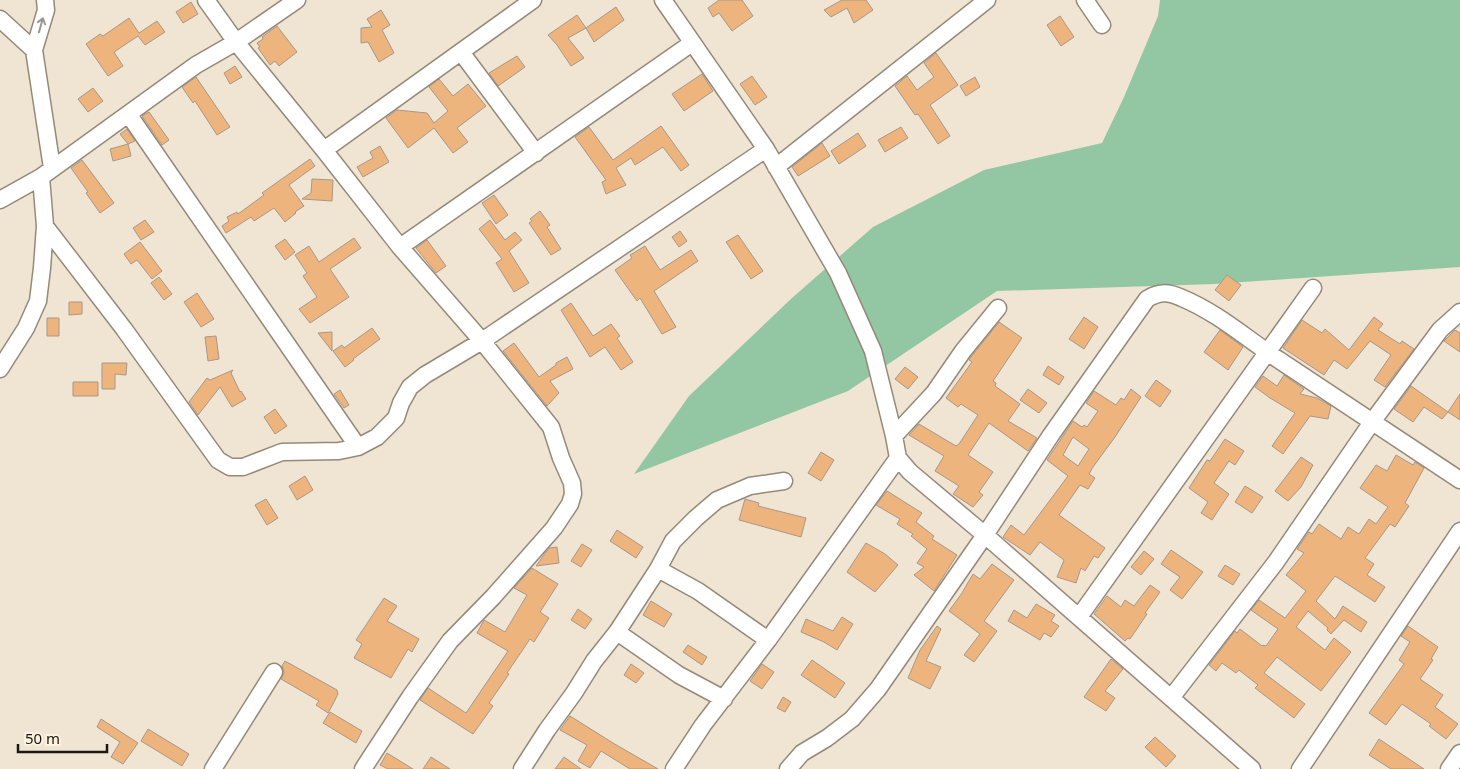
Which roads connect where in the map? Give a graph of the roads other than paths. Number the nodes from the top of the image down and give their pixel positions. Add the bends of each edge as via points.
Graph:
1 (45, 0) edge
2 (206, 0) edge
3 (297, 0) edge
4 (533, 0) edge
5 (663, 0) edge
6 (987, 0) edge
7 (1085, 0) edge
8 (0, 19) edge
9 (1102, 25) dead end
10 (236, 42) junction
11 (692, 43) junction
12 (34, 50) junction
13 (461, 52) junction
14 (129, 115) junction
15 (766, 149) junction
16 (324, 150) junction
17 (536, 153) junction
18 (776, 167) junction
19 (47, 173) junction
20 (0, 200) edge
21 (45, 226) junction
22 (400, 247) junction
23 (1313, 288) dead end
24 (998, 308) dead end
25 (1460, 312) edge
26 (482, 341) junction
27 (1268, 353) junction
28 (0, 370) edge
29 (1372, 422) junction
30 (894, 436) junction
31 (358, 446) junction
32 (898, 458) junction
33 (1460, 480) edge
34 (784, 481) dead end
35 (1460, 531) edge
36 (985, 535) junction
37 (658, 569) junction
38 (1079, 617) junction
39 (617, 632) junction
40 (768, 640) junction
41 (274, 672) dead end
42 (1171, 698) junction
43 (724, 699) junction
44 (1460, 753) edge
45 (213, 769) edge
46 (364, 769) edge
47 (522, 769) edge
48 (674, 769) edge
49 (788, 769) edge
50 (1252, 769) edge
51 (1300, 769) edge
52 (1449, 769) edge

12 -> 1 street via 46,10
2 - 10 street
3 - 10 street
4 - 13 street
5 - 11 street
6 - 18 street
7 - 9 street
8 - 12 street
10 - 14 street via 196,65
10 - 16 street
11 - 15 street
11 - 17 street
12 - 19 street
13 - 16 street
13 - 17 street
14 - 19 street
14 - 31 street
15 - 18 street
15 - 26 street
16 - 22 street
17 - 22 street
18 - 30 street via 838,273 873,351
19 - 20 street
19 - 21 street
21 - 28 street via 38,301 26,328
21 - 31 street via 218,460 230,466 243,466 282,452 339,451
22 - 26 street
23 - 27 street
24 - 30 street via 934,393
25 - 29 street via 1440,330
26 - 31 street via 410,387 396,418 377,438
26 - 46 street via 550,427 572,483 573,494 554,528 450,641
27 - 29 street
27 - 36 street via 1210,312 1182,298 1156,293 1147,299 1050,435
27 - 38 street
29 - 33 street
29 - 42 street via 1276,562
30 - 32 street
32 - 36 street via 910,472
32 - 40 street
34 - 37 street via 750,486 717,500 673,541
35 - 51 street
36 - 38 street
36 - 49 street via 878,690 852,720 802,753
37 - 39 street
37 - 40 street via 698,591
38 - 42 street
39 - 43 street via 679,675
39 - 47 street
40 - 43 street
41 - 45 street
42 - 50 street
43 - 48 street
44 - 52 street

